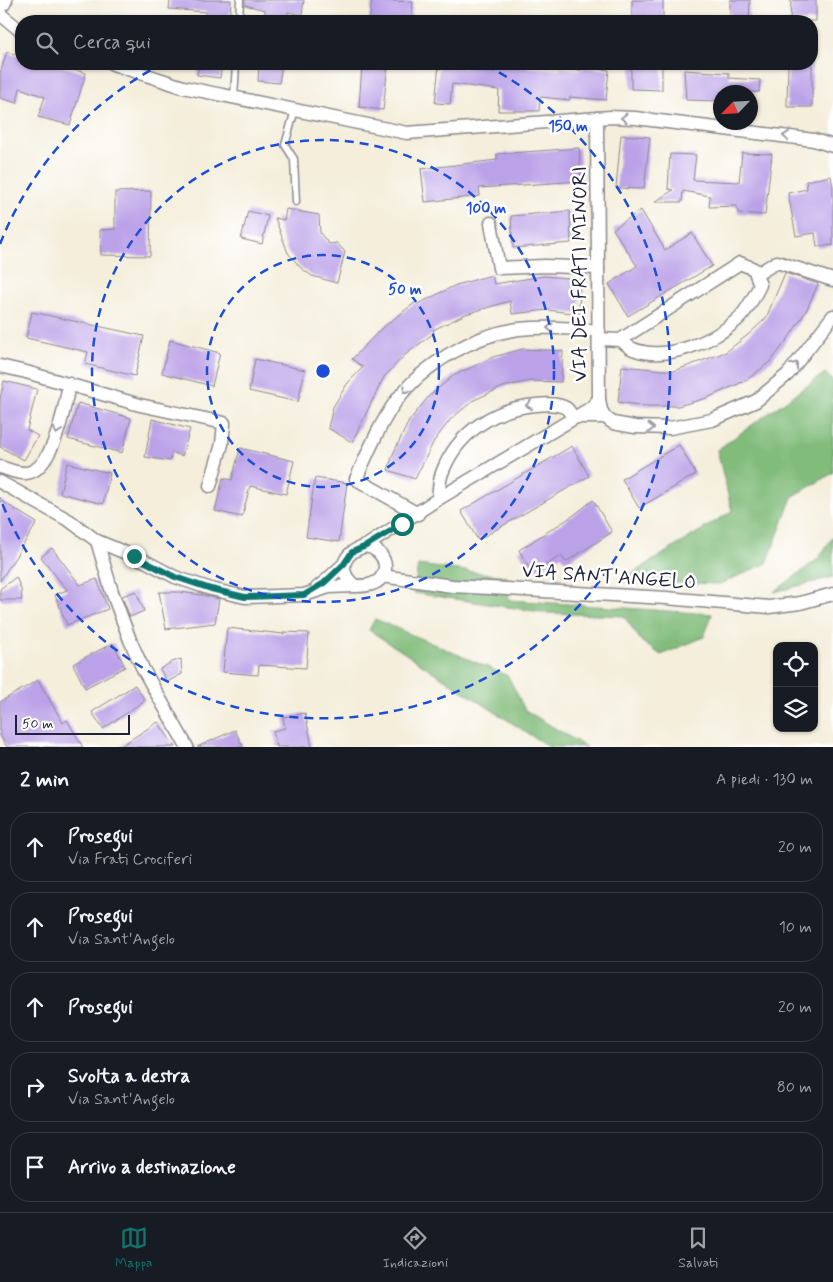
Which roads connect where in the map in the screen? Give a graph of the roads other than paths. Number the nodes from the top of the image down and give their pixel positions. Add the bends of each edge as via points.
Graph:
1 (6, 0) edge
2 (240, 0) edge
3 (0, 6) edge
4 (0, 14) edge
5 (239, 15) edge
6 (15, 26) edge
7 (133, 70) edge
8 (236, 70) edge
9 (234, 98) junction
10 (295, 110) junction
11 (597, 118) junction
12 (833, 146) edge
13 (296, 202) dead end
14 (491, 223) dead end
15 (598, 268) junction
16 (756, 274) junction
17 (833, 280) edge
18 (833, 316) edge
19 (599, 335) junction
20 (620, 340) junction
21 (0, 366) edge
22 (69, 384) junction
23 (600, 399) junction
24 (573, 417) junction
25 (604, 417) junction
26 (0, 466) edge
27 (0, 482) edge
28 (210, 486) dead end
29 (438, 499) junction
30 (418, 514) junction
31 (402, 524) junction
32 (97, 541) junction
33 (366, 546) junction
34 (385, 563) junction
35 (344, 564) junction
36 (382, 576) junction
37 (355, 586) junction
38 (833, 594) edge
39 (304, 595) junction
40 (185, 746) edge

1 - 3 street
2 - 5 lane
4 - 6 street
7 - 9 street
8 - 9 lane
9 - 10 street
10 - 11 street via 407,133
10 - 13 lane via 285,145 294,159
12 -> 11 street via 814,140 635,118
11 - 15 street, VIA DEI FRATI MINORI
14 - 15 street via 499,268
15 - 19 street, VIA DEI FRATI MINORI
16 - 17 street via 777,262
16 - 20 street via 749,266 740,263 733,266
16 - 20 street via 760,285 753,299 738,319 716,336 695,346 652,353 633,349
25 -> 18 street via 613,423 635,427 670,428 712,420 756,400 788,374
19 - 20 street
19 - 23 street, VIA DEI FRATI MINORI
19 -> 30 street via 566,328 518,329 479,340 438,362 417,378 384,421 356,479
21 - 22 street
22 -> 26 street via 63,413 41,466 26,473
22 - 28 street via 140,405 224,423 222,444
23 - 24 street
23 - 25 street, VIA DEI FRATI MINORI
24 - 25 street
24 - 29 street
24 -> 29 street via 566,408 556,405 514,407 473,428 447,461
27 - 32 street via 70,520
29 - 30 street
30 - 31 street
31 - 33 street
31 - 34 street via 388,546
32 - 39 street via 140,558 175,577 211,589 245,597
32 - 40 street via 130,640
33 - 34 street via 381,553
33 - 35 street via 352,552
34 - 36 street
35 - 37 street via 346,577
35 - 39 street via 324,583
36 - 37 street via 371,585
36 - 38 street, VIA SANT'ANGELO via 452,586 769,607
37 - 39 street via 329,587

